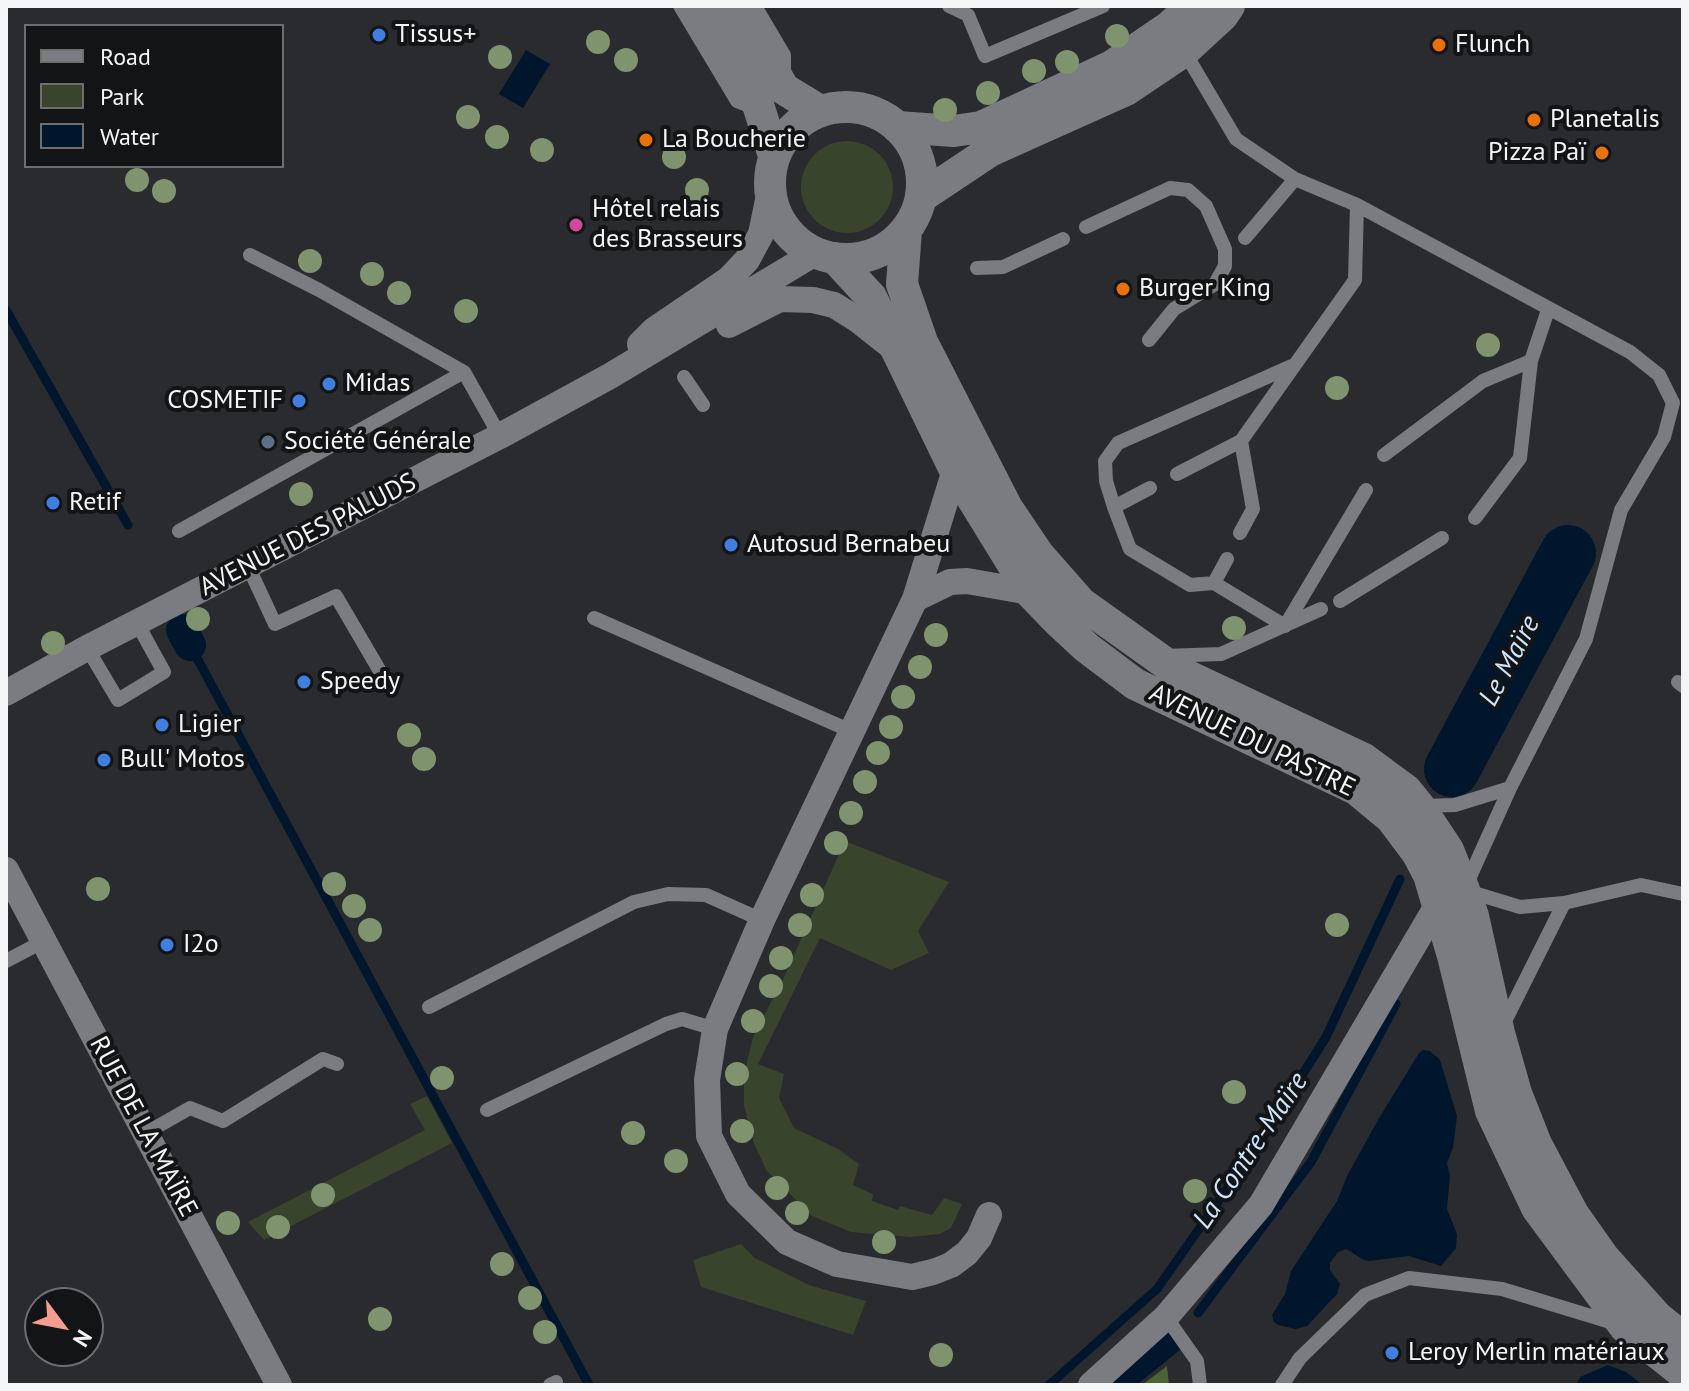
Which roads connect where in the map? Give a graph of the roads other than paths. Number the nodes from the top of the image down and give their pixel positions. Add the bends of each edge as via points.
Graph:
1 (680, 6) edge
2 (702, 6) edge
3 (735, 6) edge
4 (755, 6) edge
5 (949, 6) edge
6 (1103, 6) edge
7 (1229, 6) edge
8 (1182, 28) edge
9 (772, 100) junction
10 (820, 111) junction
11 (897, 127) junction
12 (774, 156) junction
13 (1295, 179) junction
14 (769, 195) junction
15 (921, 197) junction
16 (1357, 205) junction
17 (1086, 227) dead end
18 (906, 230) junction
19 (1245, 238) dead end
20 (1063, 239) dead end
21 (250, 255) dead end
22 (825, 255) junction
23 (977, 268) dead end
24 (1548, 310) junction
25 (1149, 340) dead end
26 (899, 352) junction
27 (1531, 361) junction
28 (1292, 365) junction
29 (464, 372) junction
30 (610, 376) junction
31 (684, 377) dead end
32 (703, 405) dead end
33 (500, 436) junction
34 (1241, 441) junction
35 (1384, 455) dead end
36 (955, 470) junction
37 (1177, 474) dead end
38 (1150, 488) dead end
39 (1366, 490) dead end
40 (1114, 507) junction
41 (1475, 518) dead end
42 (179, 531) dead end
43 (1240, 533) dead end
44 (1442, 538) dead end
45 (1227, 559) dead end
46 (248, 566) junction
47 (1214, 583) junction
48 (1030, 592) junction
49 (915, 599) junction
50 (1340, 601) dead end
51 (1321, 609) dead end
52 (594, 618) dead end
53 (137, 623) junction
54 (1285, 626) junction
55 (87, 648) junction
56 (1153, 656) junction
57 (381, 673) dead end
58 (6, 693) edge
59 (851, 731) junction
60 (1510, 788) junction
61 (1419, 806) junction
62 (6, 870) edge
63 (1683, 894) edge
64 (1451, 897) junction
65 (1564, 903) junction
66 (762, 920) junction
67 (44, 941) junction
68 (6, 961) edge
69 (429, 1007) dead end
70 (715, 1029) junction
71 (1499, 1033) junction
72 (337, 1064) dead end
73 (487, 1110) dead end
74 (146, 1133) junction
75 (989, 1215) dead end
76 (1166, 1317) junction
77 (1625, 1327) junction
78 (1683, 1338) edge
79 (1683, 1373) edge
80 (279, 1385) edge
81 (1091, 1385) edge
82 (1200, 1385) edge
83 (1282, 1385) edge

1 - 9 lane via 737,101
2 - 9 street via 755,95
3 - 9 street
4 - 9 lane via 784,55
5 - 6 lane via 968,15 985,56
7 - 8 street via 1222,16
8 - 11 street via 981,127
8 - 13 lane via 1236,139
8 - 15 street via 1126,90 990,151
9 - 10 street
9 - 12 street
10 - 11 street via 861,108
10 - 12 street via 792,129
11 - 15 street via 918,158
12 - 14 street
13 - 16 lane
13 - 19 lane
14 - 22 street via 796,240
14 - 30 street, AVENUE DES PALUDS via 761,234 747,260 729,279 654,330
15 - 18 street
16 - 24 lane
16 - 28 lane via 1355,280
17 - 25 lane via 1170,188 1188,190 1206,206 1225,249 1225,266 1215,284 1174,309
18 - 22 street via 874,253 855,258
18 - 56 street, AVENUE DU PASTRE via 902,284 922,342 1007,508 1081,603
20 - 23 lane via 1003,267
21 - 29 lane
22 - 26 street, AVENUE DU PASTRE via 871,297
22 - 30 street, AVENUE DES PALUDS
24 - 27 lane
24 - 60 lane via 1630,352 1659,375 1673,403 1664,437 1621,510 1586,639
26 - 30 street, AVENUE DES PALUDS via 834,305 780,299 672,358
26 - 36 street, AVENUE DU PASTRE
27 - 35 lane via 1483,381
27 - 41 lane via 1520,458
28 - 34 lane
28 - 40 lane via 1118,443 1105,461
29 - 33 lane
29 - 42 lane
30 - 33 street, AVENUE DES PALUDS
31 - 32 lane
33 - 46 street, AVENUE DES PALUDS
34 - 37 lane
34 - 43 lane via 1253,509
36 - 48 street, AVENUE DU PASTRE
36 - 49 street
38 - 40 lane
39 - 54 lane
40 - 47 lane via 1130,549 1190,585
44 - 50 lane
45 - 47 lane
46 - 53 street, AVENUE DES PALUDS
46 - 57 lane via 275,624 336,596
47 - 54 lane
48 - 49 street via 950,582
48 - 64 street, AVENUE DU PASTRE via 1087,648 1135,684 1356,789 1391,818
49 - 59 street
51 - 54 lane
52 - 59 lane
53 - 55 street, AVENUE DES PALUDS
53 - 55 lane via 164,672 118,700
54 - 56 lane via 1221,654
55 - 58 street, AVENUE DES PALUDS
56 - 61 street, AVENUE DU PASTRE via 1364,759
59 - 66 street
60 - 61 lane via 1455,805
60 - 64 lane
61 - 64 street, AVENUE DU PASTRE via 1448,850
62 - 67 street, RUE DE LA MAÏRE
63 - 65 lane via 1641,885
64 - 65 lane via 1520,907
64 - 71 street, AVENUE DU PASTRE via 1473,916
64 - 76 street via 1261,1205
64 - 77 street, AVENUE DU PASTRE via 1491,1111 1537,1208
65 - 71 lane
66 - 69 lane via 706,895 668,894 634,902
66 - 70 street
67 - 68 lane
67 - 74 street, RUE DE LA MAÏRE
70 - 73 lane via 682,1019 666,1024
70 - 75 street via 707,1080 709,1136 738,1194 787,1242 837,1264 912,1277 951,1265 967,1253
71 - 78 street, AVENUE DU PASTRE via 1536,1144 1573,1214 1604,1258
72 - 74 lane via 323,1059 223,1121 190,1108
74 - 80 street, RUE DE LA MAÏRE
76 - 81 street
76 - 82 lane via 1197,1361
77 - 79 street, AVENUE DU PASTRE
77 - 83 lane via 1502,1289 1409,1278 1365,1295 1300,1358

